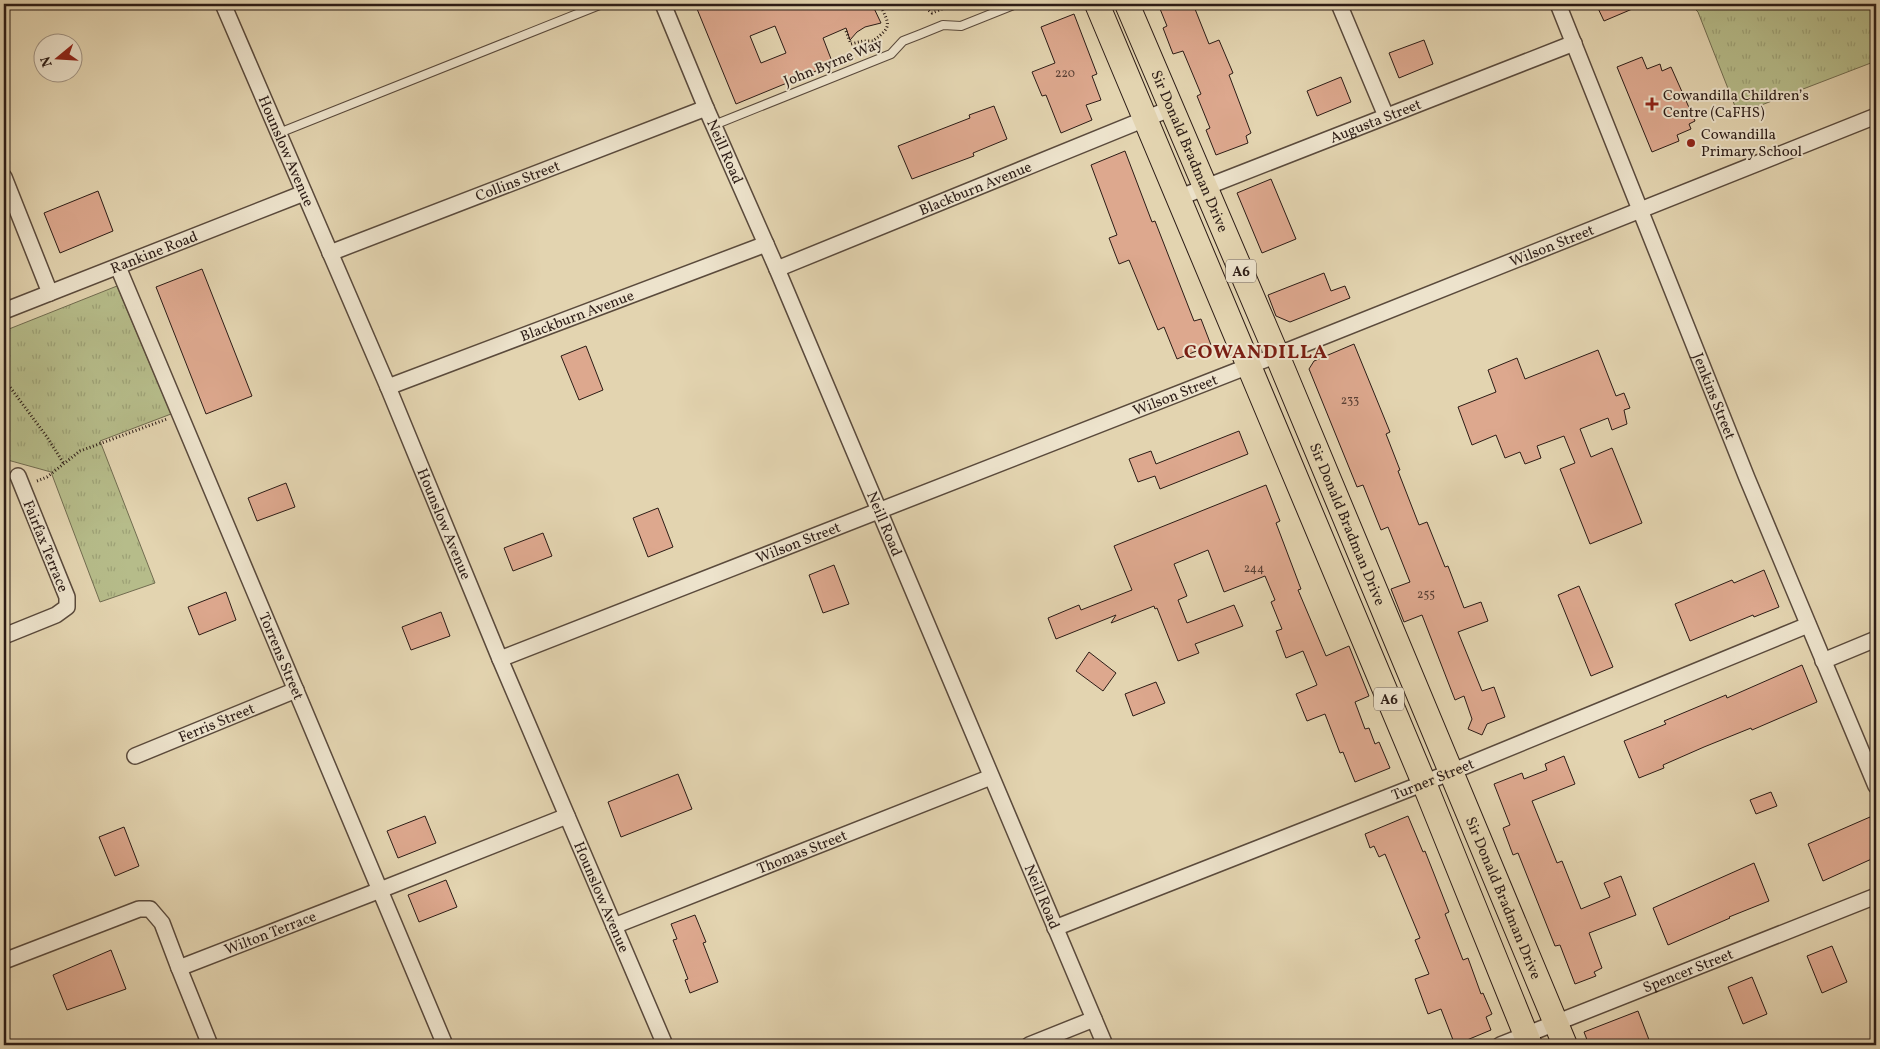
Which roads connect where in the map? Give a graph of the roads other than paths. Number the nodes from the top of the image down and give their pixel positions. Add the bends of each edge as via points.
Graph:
1 (223, 4) edge
2 (602, 4) edge
3 (663, 4) edge
4 (1016, 4) edge
5 (1097, 4) edge
6 (1127, 4) edge
7 (1339, 4) edge
8 (1558, 4) edge
9 (1574, 43) junction
10 (706, 108) junction
11 (1172, 108) junction
12 (1386, 116) junction
13 (1876, 116) edge
14 (1146, 118) junction
15 (714, 125) junction
16 (279, 133) junction
17 (4, 177) edge
18 (1205, 186) junction
19 (304, 193) junction
20 (1178, 198) junction
21 (1641, 211) junction
22 (766, 244) junction
23 (330, 253) junction
24 (118, 267) junction
25 (777, 269) junction
26 (50, 293) junction
27 (4, 311) edge
28 (1277, 355) junction
29 (1248, 365) junction
30 (388, 387) junction
31 (25, 480) road end
32 (879, 510) junction
33 (1808, 625) junction
34 (4, 636) edge
35 (1876, 639) edge
36 (500, 660) junction
37 (1823, 661) junction
38 (296, 690) junction
39 (136, 756) dead end
40 (1451, 772) junction
41 (991, 777) junction
42 (1424, 783) junction
43 (1876, 786) edge
44 (567, 816) junction
45 (380, 890) junction
46 (1876, 896) edge
47 (614, 926) junction
48 (1054, 928) junction
49 (4, 961) edge
50 (179, 968) junction
51 (1094, 1019) junction
52 (1556, 1024) junction
53 (1528, 1040) edge
54 (210, 1045) edge
55 (445, 1045) edge
56 (665, 1045) edge
57 (1029, 1045) edge
58 (1105, 1045) edge
59 (1500, 1045) edge
60 (1565, 1045) edge

1 - 16 street, Hounslow Avenue
2 - 16 lane
3 - 10 street, Neill Road
4 - 15 lane, John Byrne Way via 961,26 943,25 902,41 892,54
5 - 14 main road, Sir Donald Bradman Drive / A6
6 - 11 main road, Sir Donald Bradman Drive / A6
7 - 12 street
8 - 9 street, Jenkins Street
9 - 12 street, Augusta Street
9 - 21 street, Jenkins Street
10 - 15 street, Neill Road
10 - 23 street, Collins Street
11 - 14 street, Blackburn Avenue
11 - 18 main road, Sir Donald Bradman Drive / A6
12 - 18 street, Augusta Street
13 - 21 street, Wilson Street
14 - 20 main road, Sir Donald Bradman Drive / A6
14 - 25 street, Blackburn Avenue
15 - 22 street, Neill Road
16 - 19 street, Hounslow Avenue
17 - 26 street
18 - 20 street, Augusta Street
18 - 28 main road, Sir Donald Bradman Drive / A6
19 - 23 street, Hounslow Avenue
19 - 24 street, Rankine Road
20 - 29 main road, Sir Donald Bradman Drive / A6
21 - 28 street, Wilson Street
21 - 33 street, Jenkins Street
22 - 25 street, Neill Road
22 - 30 street, Blackburn Avenue
23 - 30 street, Hounslow Avenue
24 - 26 street, Rankine Road
24 - 38 street, Torrens Street
25 - 32 street, Neill Road
26 - 27 street, Rankine Road
28 - 29 street, Wilson Street
28 - 40 main road, Sir Donald Bradman Drive / A6
29 - 32 street, Wilson Street
29 - 42 main road, Sir Donald Bradman Drive / A6
30 - 36 street, Hounslow Avenue
31 - 34 street, Fairfax Terrace via 67,597 67,607 56,615
32 - 36 street, Wilson Street
32 - 41 street, Neill Road
33 - 37 street, Jenkins Street
33 - 40 street, Turner Street
35 - 37 street
36 - 44 street, Hounslow Avenue
37 - 43 street, Jenkins Street
38 - 39 street, Ferris Street
38 - 45 street, Torrens Street
40 - 42 street, Turner Street
40 - 52 main road, Sir Donald Bradman Drive / A6
41 - 47 street, Thomas Street
41 - 48 street, Neill Road
42 - 48 street, Turner Street
42 - 53 main road, Sir Donald Bradman Drive / A6
44 - 45 street, Wilton Terrace
44 - 47 street, Hounslow Avenue
45 - 50 street, Wilton Terrace
45 - 55 street, Torrens Street
46 - 52 street, Spencer Street
47 - 56 street, Hounslow Avenue
48 - 51 street, Neill Road
49 - 50 street via 139,909 150,909 162,923
50 - 54 street
51 - 57 street
51 - 58 street, Neill Road
52 - 53 street, Spencer Street
52 - 60 main road, Sir Donald Bradman Drive / A6
53 - 59 street, Spencer Street

